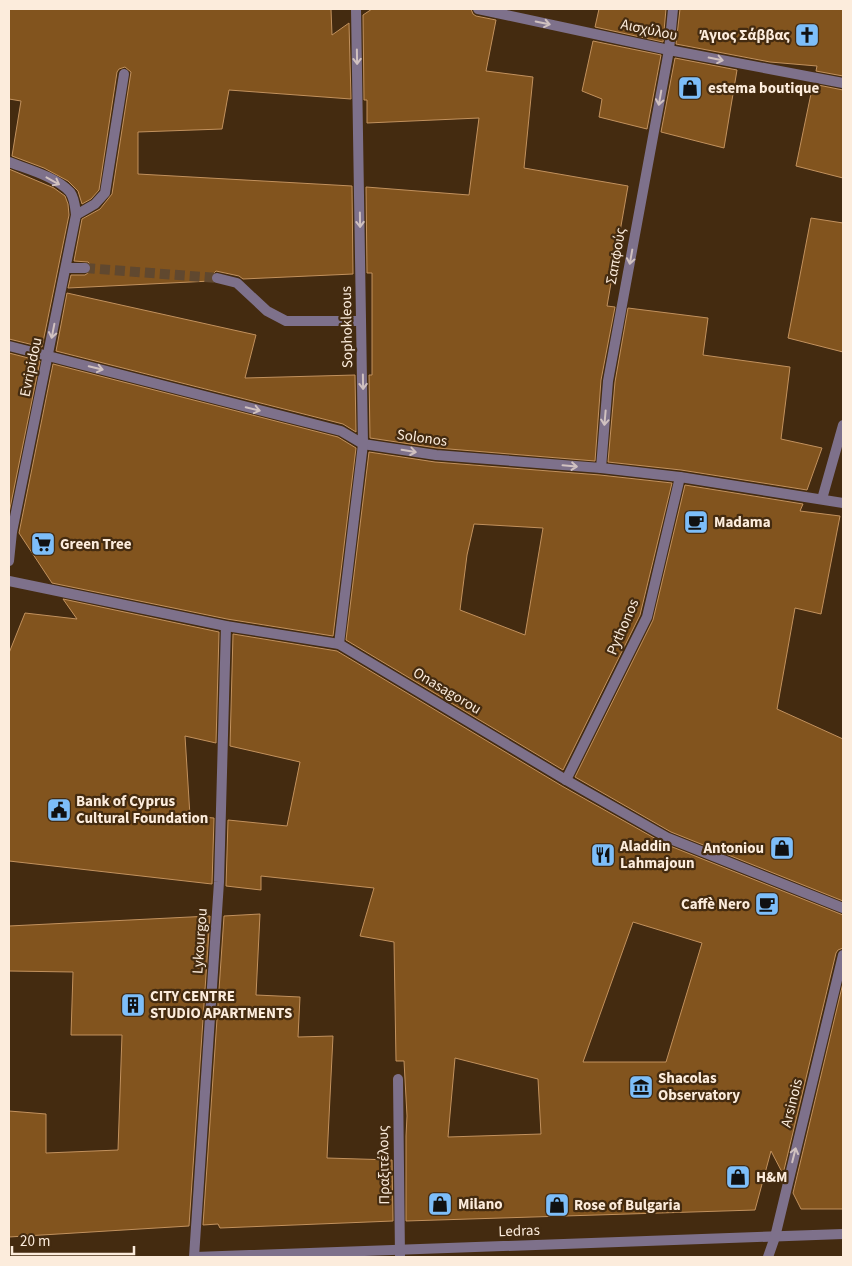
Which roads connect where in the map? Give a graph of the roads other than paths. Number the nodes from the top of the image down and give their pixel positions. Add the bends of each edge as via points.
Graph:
1 (356, 9) edge
2 (478, 9) edge
3 (673, 9) edge
4 (669, 50) junction
5 (124, 74) dead end
6 (843, 83) edge
7 (9, 162) edge
8 (76, 215) junction
9 (66, 268) junction
10 (85, 268) tunnel mouth
11 (217, 278) tunnel mouth
12 (361, 321) junction
13 (9, 346) edge
14 (48, 356) junction
15 (843, 425) edge
16 (364, 444) junction
17 (600, 468) junction
18 (680, 476) junction
19 (822, 499) junction
20 (843, 503) edge
21 (10, 531) edge
22 (9, 561) edge
23 (9, 581) edge
24 (226, 626) junction
25 (339, 644) junction
26 (566, 780) junction
27 (843, 908) edge
28 (843, 955) edge
29 (398, 1079) dead end
30 (843, 1234) edge
31 (774, 1237) junction
32 (400, 1254) edge
33 (195, 1257) edge
34 (768, 1257) edge

1 -> 12 street, Sophokleous
2 -> 4 street, Αισχύλου
3 - 4 street, Σαπφούς
4 -> 6 street, Αισχύλου
4 -> 17 street, Σαπφούς via 608,381
5 - 8 street via 105,193 95,204
7 -> 8 street, Evripidou via 56,181 70,192 75,201
8 - 9 street, Evripidou
9 - 10 street
9 -> 14 street, Evripidou
11 - 12 street via 237,284 267,311 286,321
12 -> 16 street, Sophokleous
13 - 14 street, Solonos
14 -> 16 street, Solonos via 341,431
14 - 21 street, Evripidou
15 - 19 street
16 -> 17 street, Solonos via 436,455
16 - 25 street, Sophokleous
17 - 18 street, Solonos
18 - 19 street, Solonos
18 - 26 street, Pythonos via 647,617
19 - 20 street, Solonos
21 - 22 street, Evripidou
23 - 24 street, Onasagorou
24 - 25 street, Onasagorou
24 - 33 street, Lykourgou via 220,882
25 - 26 street, Onasagorou
26 - 27 street, Onasagorou via 668,838
31 -> 28 street, Arsinois
29 - 32 street, Πραξιτέλους
30 - 31 street, Ledras
31 - 32 street, Ledras
31 - 34 street, Arsinois
32 - 33 street, Ledras

